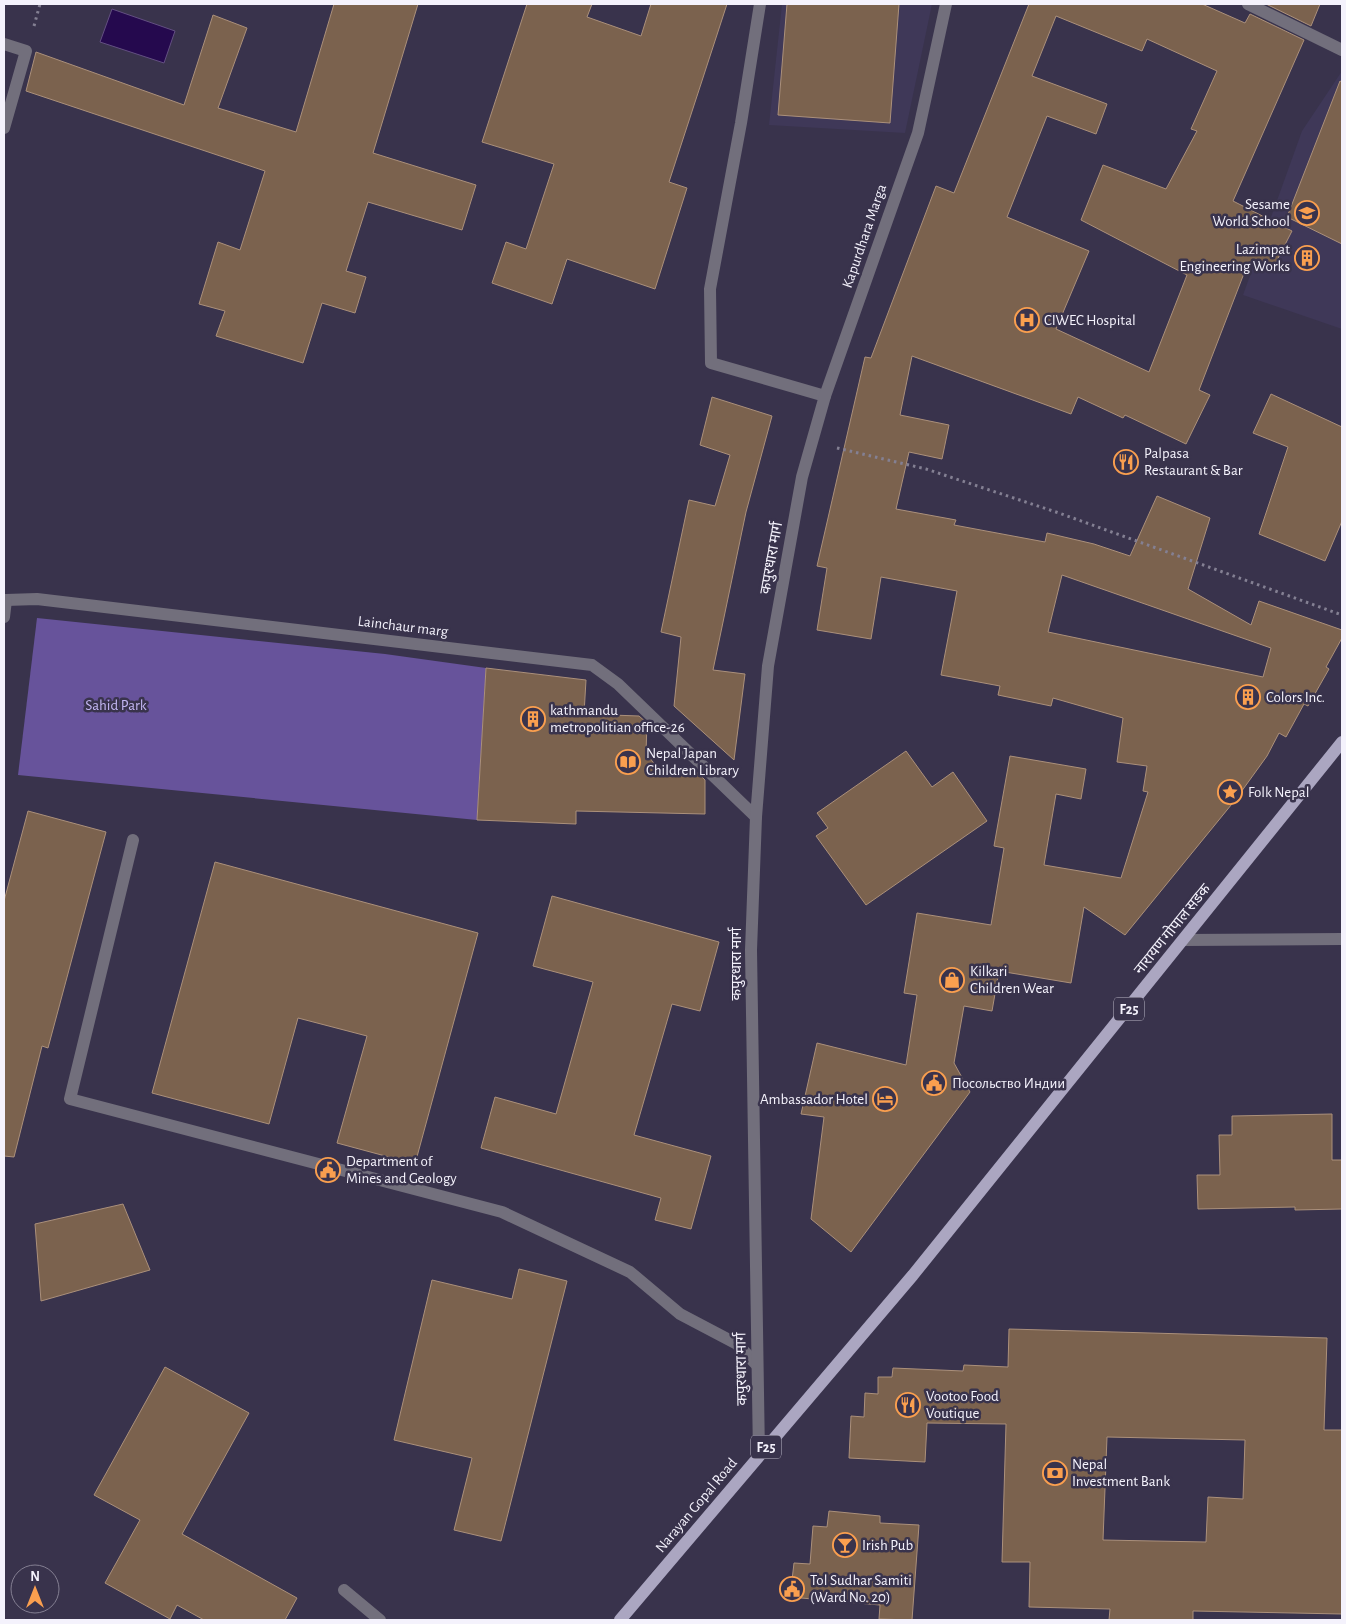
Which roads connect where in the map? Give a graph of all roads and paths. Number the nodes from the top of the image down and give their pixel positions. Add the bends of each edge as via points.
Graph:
1 (760, 4) edge
2 (946, 4) edge
3 (1248, 4) edge
4 (1276, 4) edge
5 (1271, 17) junction
6 (4, 44) edge
7 (1342, 50) edge
8 (4, 128) edge
9 (825, 396) junction
10 (812, 442) junction
11 (802, 477) joint
12 (5, 598) edge
13 (1342, 615) edge
14 (4, 617) edge
15 (1342, 742) edge
16 (756, 817) junction
17 (133, 840) dead end
18 (1342, 939) edge
19 (1184, 940) junction
20 (913, 1275) joint
21 (757, 1365) junction
22 (759, 1455) junction
23 (344, 1590) dead end
24 (380, 1620) edge
25 (620, 1620) edge

1 - 9 street via 710,289 711,363
2 - 9 street, Kapurdhara Marga via 918,133
3 - 5 street
4 - 5 street
5 - 7 street
6 - 8 street via 26,50
9 - 10 street, Kapurdhara Marga
10 - 11 street, Kapurdhara Marga
10 - 13 path via 926,468
11 - 16 street, कपुरधारा मार्ग via 768,666
12 - 14 street, Lainchaur marg
12 - 16 street, Lainchaur marg via 37,599 592,665 618,684
15 - 19 main road, नारायण गोपाल सडक / F25
16 - 21 street, कपुरधारा मार्ग via 751,950
17 - 21 street via 70,1099 502,1212 630,1272 680,1314 737,1344
18 - 19 street
19 - 20 main road, नारायण गोपाल सडक / F25
20 - 22 main road, Narayan Gopal Road / F25
21 - 22 street, कपुरधारा मार्ग
22 - 25 main road, Narayan Gopal Road / F25
23 - 24 street

